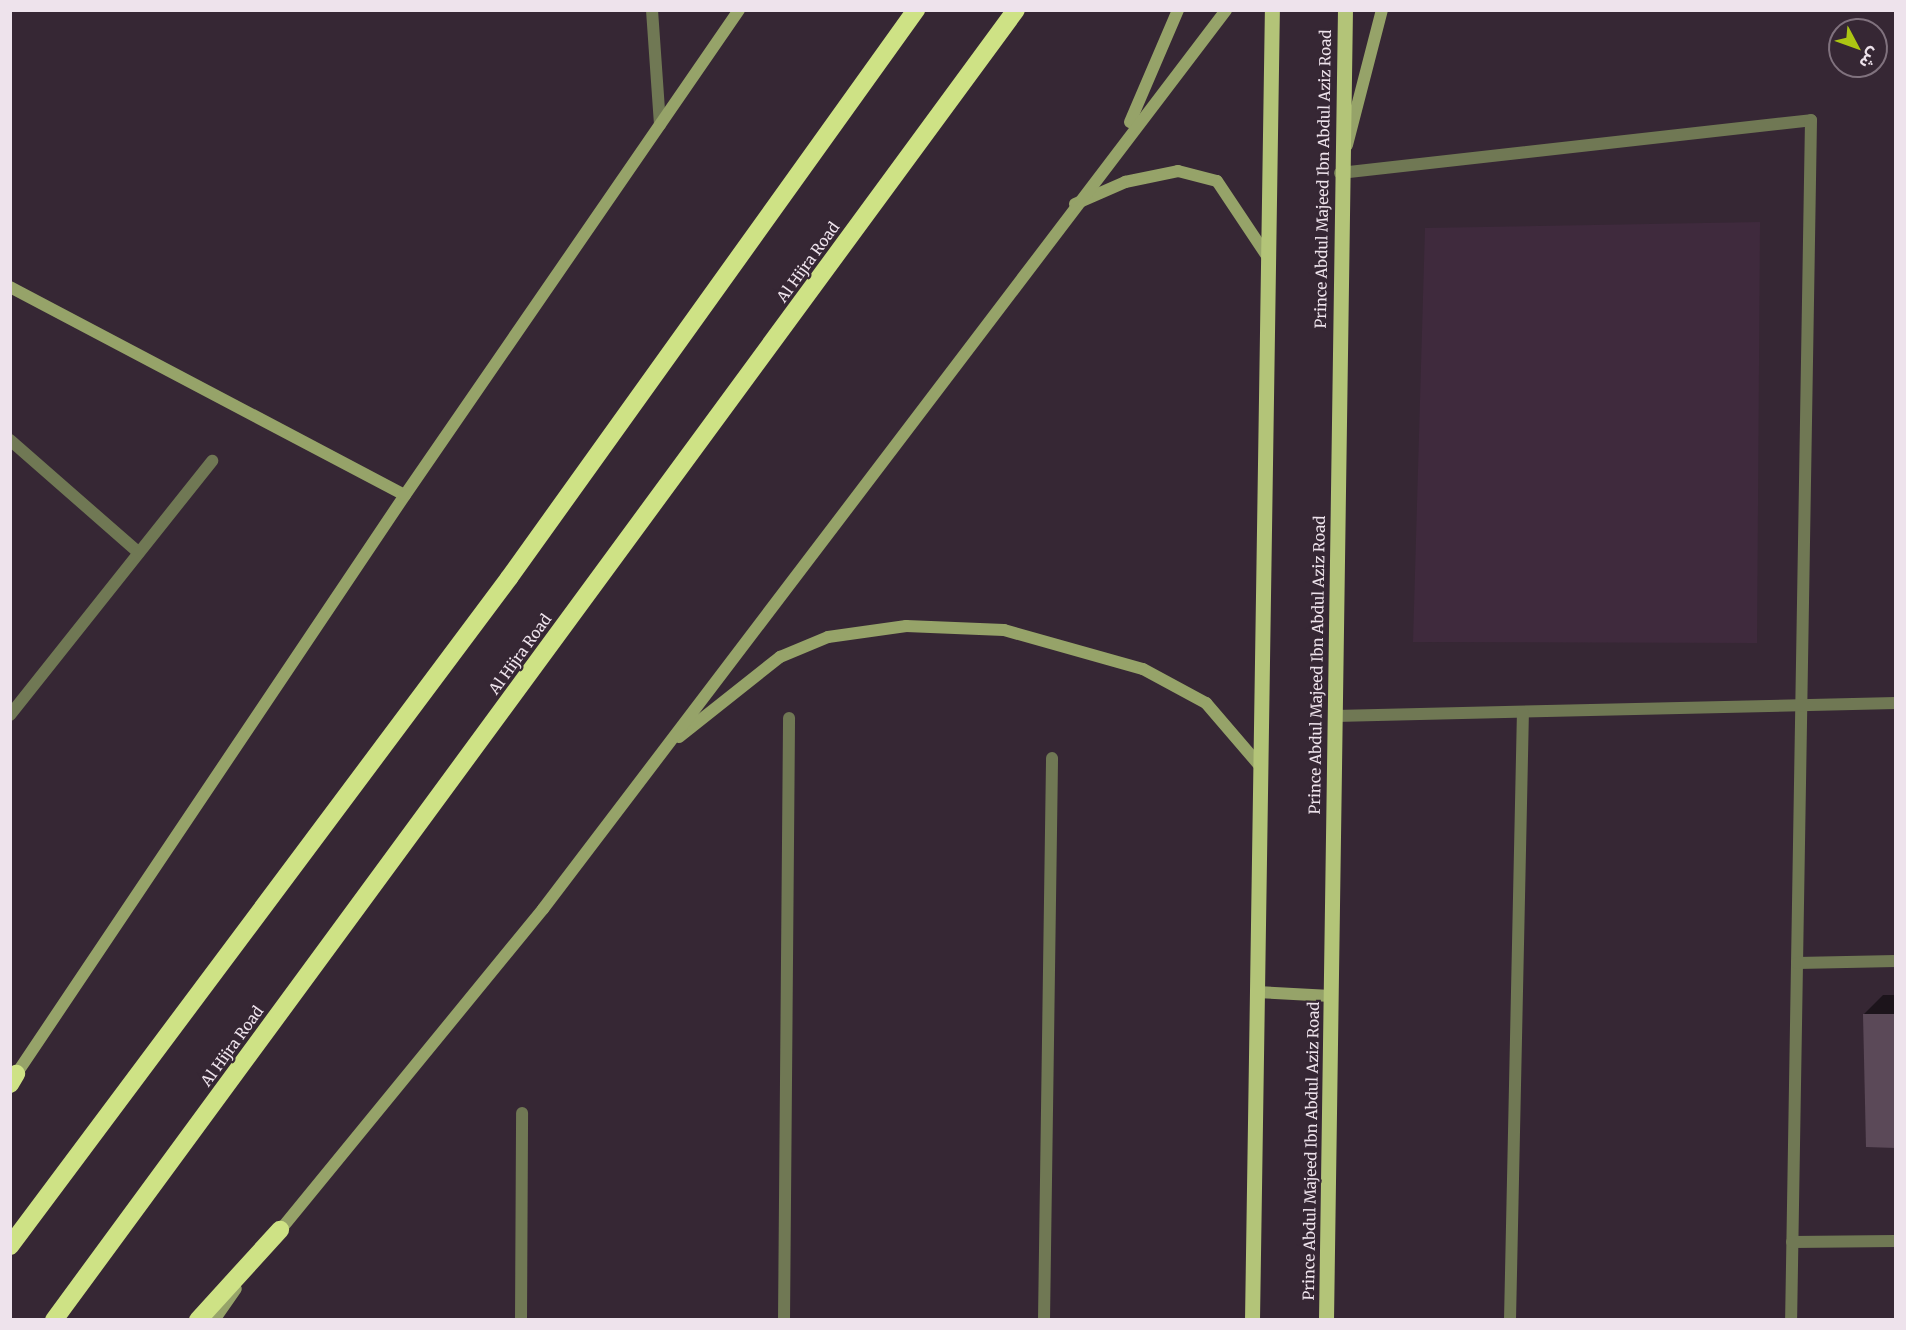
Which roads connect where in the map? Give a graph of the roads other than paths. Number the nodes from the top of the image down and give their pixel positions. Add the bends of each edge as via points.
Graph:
1 (652, 10) edge
2 (740, 10) edge
3 (916, 10) edge
4 (1016, 10) edge
5 (1178, 10) edge
6 (1226, 10) edge
7 (1272, 10) edge
8 (1345, 10) edge
9 (1382, 10) edge
10 (660, 125) junction
11 (1122, 140) junction
12 (1340, 173) junction
13 (1074, 205) junction
14 (1269, 259) junction
15 (14, 288) edge
16 (10, 440) edge
17 (212, 461) dead end
18 (405, 495) junction
19 (139, 553) junction
20 (1896, 703) edge
21 (1802, 706) junction
22 (1523, 712) junction
23 (10, 715) edge
24 (1335, 716) junction
25 (789, 718) dead end
26 (664, 749) junction
27 (1052, 758) dead end
28 (1260, 766) junction
29 (1896, 962) edge
30 (1797, 963) junction
31 (1257, 992) junction
32 (1331, 996) junction
33 (12, 1080) edge
34 (522, 1113) dead end
35 (280, 1230) junction
36 (1896, 1241) edge
37 (1792, 1242) junction
38 (10, 1246) edge
39 (54, 1320) edge
40 (198, 1320) edge
41 (214, 1320) edge
42 (521, 1320) edge
43 (784, 1320) edge
44 (1044, 1320) edge
45 (1252, 1320) edge
46 (1326, 1320) edge
47 (1510, 1320) edge
48 (1791, 1320) edge

1 - 10 street
2 - 10 main road
3 - 38 highway via 509,578
4 - 39 highway, Al Hijra Road
5 - 11 main road
6 - 11 main road
7 - 14 main road
8 - 12 main road, Prince Abdul Majeed Ibn Abdul Aziz Road
9 - 12 main road
10 - 18 main road
11 - 13 main road
12 - 21 street via 1811,120
12 - 24 main road, Prince Abdul Majeed Ibn Abdul Aziz Road
13 - 14 main road via 1125,182 1178,171 1217,181
13 - 26 main road
14 - 28 main road
15 - 18 main road
16 - 19 street
17 - 19 street
18 - 33 main road
19 - 23 street
20 - 21 street
21 - 22 street
21 - 30 street
22 - 24 street
22 - 47 street
24 - 32 main road, Prince Abdul Majeed Ibn Abdul Aziz Road
25 - 43 street
26 - 28 main road via 780,657 828,637 906,626 1004,630 1143,669 1206,703
26 - 35 main road via 543,909
27 - 44 street
28 - 31 main road
29 - 30 street
30 - 37 street
31 - 32 main road
31 - 45 main road
32 - 46 main road, Prince Abdul Majeed Ibn Abdul Aziz Road
34 - 42 street
35 - 40 highway
35 - 41 main road
36 - 37 street
37 - 48 street

